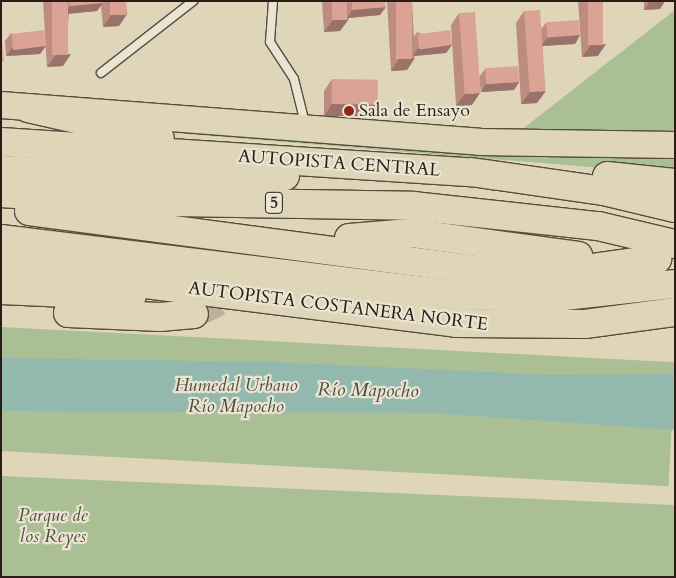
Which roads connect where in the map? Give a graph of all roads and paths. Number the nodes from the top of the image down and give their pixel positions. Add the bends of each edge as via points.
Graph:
1 (193, 1) edge
2 (273, 1) edge
3 (101, 74) dead end
4 (14, 106) edge
5 (306, 130) junction
6 (1, 142) edge
7 (672, 144) edge
8 (277, 160) junction
9 (411, 169) junction
10 (1, 170) edge
11 (471, 172) junction
12 (675, 183) edge
13 (1, 193) edge
14 (1, 206) edge
15 (675, 208) edge
16 (547, 220) junction
17 (1, 239) edge
18 (669, 254) edge
19 (1, 266) edge
20 (675, 284) edge
21 (1, 290) edge
22 (226, 296) junction
23 (1, 307) edge
24 (675, 312) edge
25 (194, 314) tunnel mouth

1 - 3 lane
2 - 5 lane via 270,42 294,79
4 - 5 main road
4 - 8 highway
5 - 7 main road via 510,143
6 - 8 highway, AUTOPISTA CENTRAL
8 - 9 highway, AUTOPISTA CENTRAL
9 - 10 highway via 232,178
9 - 11 highway, AUTOPISTA CENTRAL
11 - 12 highway via 567,173
11 - 15 highway, AUTOPISTA CENTRAL via 603,191
13 - 16 highway, AUTOPISTA CENTRAL / 5 via 109,201 413,206
14 - 18 highway via 476,270 584,269
16 - 18 highway, AUTOPISTA CENTRAL / 5
16 - 18 highway via 414,221 377,226 347,240 410,233 589,258
17 - 20 highway, AUTOPISTA COSTANERA NORTE via 460,295 555,297
19 - 22 highway, AUTOPISTA COSTANERA NORTE
21 - 22 highway via 83,296
22 - 24 highway, AUTOPISTA COSTANERA NORTE via 494,325 585,324
23 - 25 highway via 138,317

